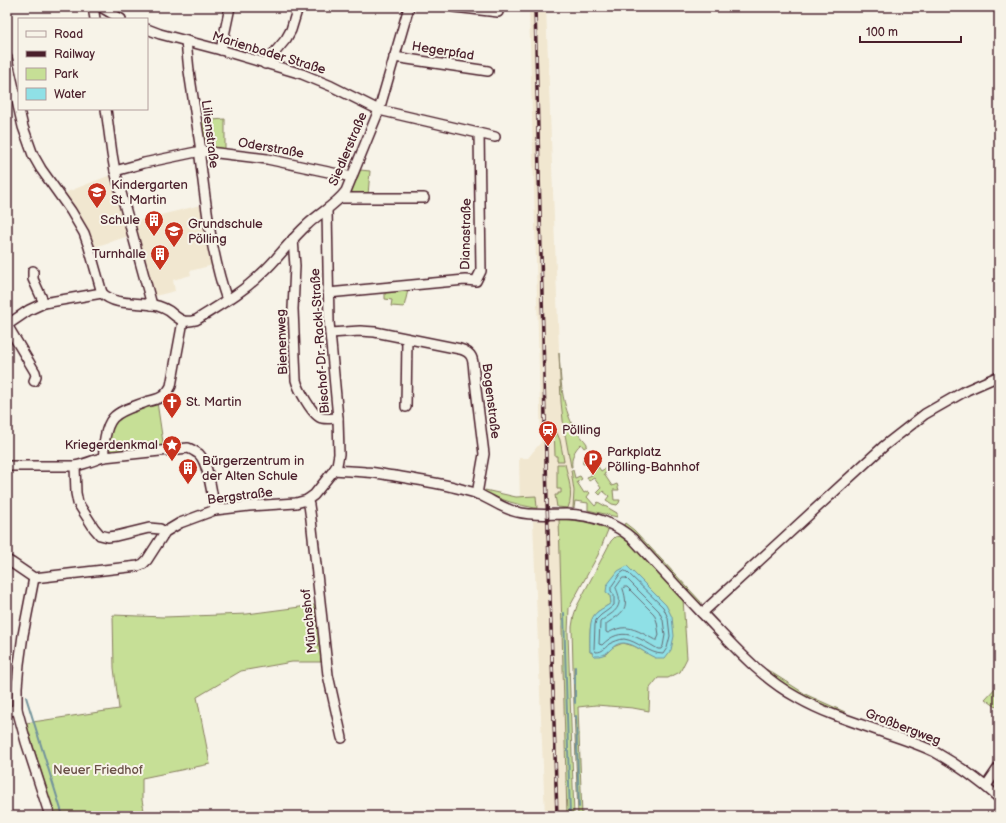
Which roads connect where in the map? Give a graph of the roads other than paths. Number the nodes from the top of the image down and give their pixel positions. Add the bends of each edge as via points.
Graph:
1 (93, 7) edge
2 (101, 7) edge
3 (230, 7) edge
4 (298, 7) edge
5 (409, 7) edge
6 (454, 7) edge
7 (498, 12) dead end
8 (95, 18) edge
9 (120, 18) edge
10 (148, 30) edge
11 (186, 41) junction
12 (221, 50) junction
13 (394, 57) junction
14 (7, 58) edge
15 (265, 64) junction
16 (488, 71) dead end
17 (18, 105) edge
18 (19, 110) edge
19 (106, 110) edge
20 (379, 110) junction
21 (479, 133) junction
22 (495, 137) dead end
23 (201, 151) junction
24 (115, 171) junction
25 (352, 177) junction
26 (341, 198) junction
27 (424, 198) dead end
28 (327, 210) junction
29 (293, 239) junction
30 (33, 271) dead end
31 (102, 293) junction
32 (328, 293) junction
33 (227, 300) junction
34 (44, 303) junction
35 (152, 305) junction
36 (183, 321) junction
37 (7, 325) edge
38 (330, 333) junction
39 (407, 339) junction
40 (999, 376) edge
41 (34, 381) dead end
42 (406, 407) dead end
43 (338, 418) junction
44 (104, 457) junction
45 (7, 466) edge
46 (76, 466) junction
47 (334, 470) junction
48 (478, 494) junction
49 (307, 500) junction
50 (215, 510) junction
51 (165, 532) junction
52 (7, 560) edge
53 (34, 578) junction
54 (702, 613) junction
55 (17, 709) junction
56 (7, 712) edge
57 (342, 738) dead end
58 (999, 767) edge
59 (986, 786) junction
60 (999, 798) edge
61 (50, 816) edge

1 - 8 street
2 - 9 street
3 - 12 street
4 - 15 street via 286,39
5 - 13 street, Siedlerstraße
6 - 7 street
10 - 11 street, Marienbader Straße
11 - 12 street, Marienbader Straße
11 - 23 street, Lilienstraße
12 - 15 street, Marienbader Straße
13 - 16 street, Hegerpfad
13 - 20 street, Siedlerstraße
14 - 17 street
15 - 20 street, Marienbader Straße via 318,80
18 - 31 street via 33,155 84,233
19 - 24 street
20 - 21 street, Marienbader Straße
20 - 25 street, Siedlerstraße
21 - 22 street, Marienbader Straße
21 - 32 street, Dianastraße via 481,270 476,281
23 - 24 street, Oderstraße
23 - 25 street, Oderstraße via 267,159
23 - 33 street, Lilienstraße via 208,222
24 - 35 street
25 - 26 street, Siedlerstraße
26 - 27 street, Siedlerstraße
26 - 28 street, Siedlerstraße
28 - 29 street, Siedlerstraße via 308,223
28 - 32 street, Bischof-Dr.-Rackl-Straße
29 - 33 street, Siedlerstraße via 261,274
29 - 43 street, Bienenweg via 296,380 302,394 318,416 323,419
30 - 34 street via 33,279
31 - 34 street
31 - 35 street via 116,301
32 - 38 street, Bischof-Dr.-Rackl-Straße
33 - 36 street, Siedlerstraße via 196,320
34 - 37 street
35 - 36 street via 167,310
36 - 44 street via 168,392 163,397 135,406 112,419 106,432
37 - 41 street via 35,372
38 - 39 street, Bogenstraße via 375,332
38 - 43 street, Bischof-Dr.-Rackl-Straße
39 - 42 street
39 - 48 street, Bogenstraße via 467,351 473,360 484,454
40 - 54 street via 967,390 925,414 884,446
43 - 47 street, Bischof-Dr.-Rackl-Straße via 339,454
44 - 46 street
44 - 50 street via 188,448 200,455 205,464
45 - 46 street
46 - 51 street via 78,503 100,535 116,536 149,528
47 - 48 street via 409,479
47 - 49 street
48 - 54 street, Großbergweg via 517,512 590,517 612,524 624,531
49 - 50 street, Bergstraße
49 - 57 street, Münchshof via 328,675
50 - 51 street, Bergstraße via 186,520
51 - 53 street, Bergstraße via 147,560 138,566
52 - 53 street
53 - 55 street via 21,651
54 - 59 street, Großbergweg via 761,672 798,698 832,715 935,752
55 - 56 street
55 - 61 street
58 - 59 street
59 - 60 street, Großbergweg

